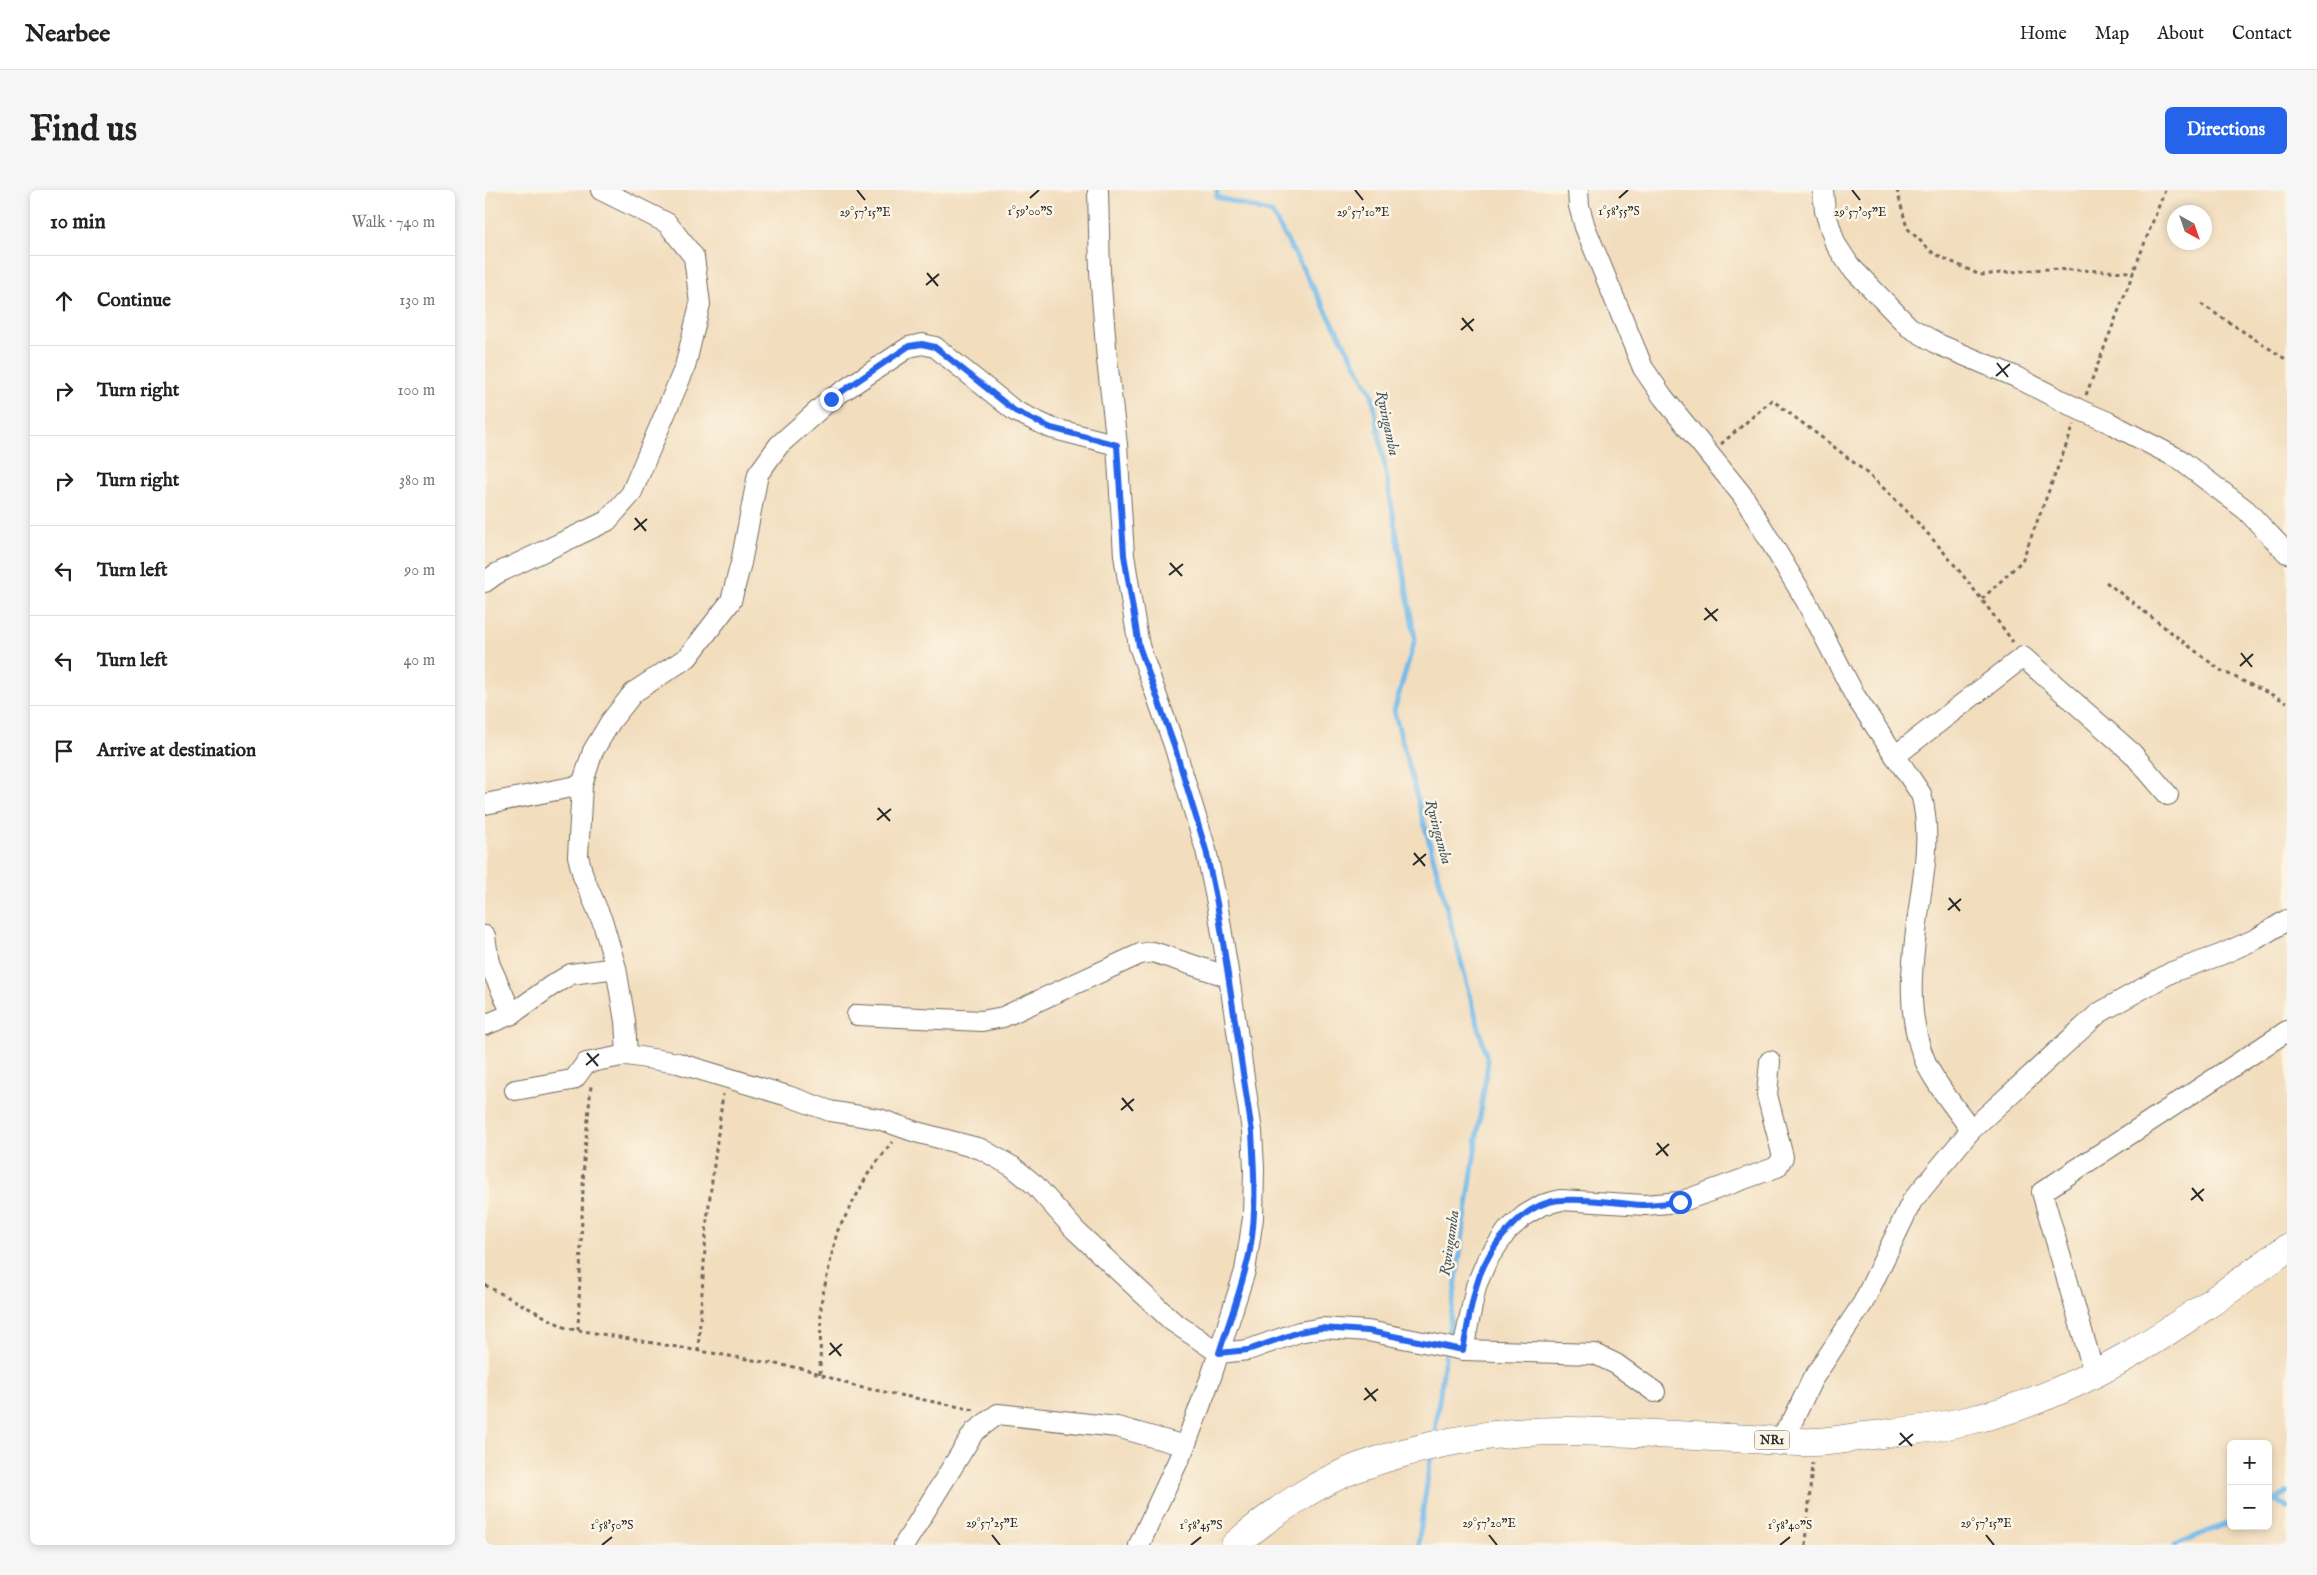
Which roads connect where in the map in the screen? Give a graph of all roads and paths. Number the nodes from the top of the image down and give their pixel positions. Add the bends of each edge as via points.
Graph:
1 (601, 190) edge
2 (1098, 190) edge
3 (1578, 190) edge
4 (1823, 190) edge
5 (1897, 190) edge
6 (2165, 190) edge
7 (2134, 272) junction
8 (2201, 304) dead end
9 (2287, 360) edge
10 (2080, 410) junction
11 (1117, 445) junction
12 (1709, 455) junction
13 (2287, 552) edge
14 (485, 582) edge
15 (2106, 582) dead end
16 (1982, 599) junction
17 (2023, 657) junction
18 (2287, 702) edge
19 (1895, 756) junction
20 (582, 785) junction
21 (2168, 796) dead end
22 (485, 804) edge
23 (2287, 920) edge
24 (485, 936) edge
25 (487, 964) edge
26 (616, 968) junction
27 (1229, 977) junction
28 (512, 1014) junction
29 (857, 1015) dead end
30 (485, 1025) edge
31 (2287, 1032) edge
32 (627, 1055) junction
33 (594, 1061) junction
34 (1770, 1061) dead end
35 (725, 1076) junction
36 (515, 1090) dead end
37 (903, 1127) junction
38 (1971, 1130) junction
39 (2287, 1248) edge
40 (485, 1285) edge
41 (578, 1330) junction
42 (1463, 1350) junction
43 (698, 1351) junction
44 (1219, 1353) junction
45 (820, 1374) junction
46 (2094, 1374) junction
47 (1655, 1392) dead end
48 (998, 1414) junction
49 (1779, 1440) junction
50 (1814, 1442) junction
51 (1185, 1446) junction
52 (904, 1545) edge
53 (1139, 1545) edge
54 (1235, 1545) edge
55 (1806, 1545) edge

1 - 14 street via 667,222 694,257 701,304 685,367 631,494 607,521
2 - 11 street via 1104,321
3 - 12 street via 1585,227 1635,353 1663,397
4 - 10 street via 1825,211 1835,243 1850,266 1909,327 1940,345 2016,377
5 - 7 path via 1907,228 1933,253 1980,275 2044,269
6 - 7 path
7 - 10 path
8 - 9 path
10 - 13 street via 2188,465 2246,510
10 - 16 path via 2023,561
11 - 20 street via 1051,428 1015,411 935,347 909,346 831,399 779,445 758,474 731,601 688,657 634,692 593,751
11 - 27 street via 1124,555 1139,646 1206,850
12 - 16 path via 1772,400 1889,495 1915,520
12 - 19 street via 1743,496 1805,600 1855,696
15 - 18 path via 2220,670
16 - 17 path
17 - 19 street
17 - 21 street via 2133,754
19 - 38 street via 1921,794 1925,809 1924,873 1911,964 1916,1027 1927,1064
20 - 22 street
20 - 26 street via 578,856
23 - 38 street via 2229,951 2172,972 2099,1013
24 - 25 street
25 - 28 street
26 - 28 street via 571,974
26 - 32 street
27 - 29 street via 1153,952 1139,954 1003,1017 982,1021
27 - 44 street via 1252,1132 1253,1218 1245,1271
28 - 30 street
31 - 46 street via 2042,1192
32 - 33 street
32 - 35 street via 678,1063
33 - 36 street via 586,1063 572,1080
33 - 41 path via 584,1161
34 - 42 street via 1767,1095 1783,1157 1777,1167 1680,1202 1645,1205 1561,1200 1542,1205 1507,1231 1487,1260 1476,1286
35 - 37 street via 830,1111 879,1119
35 - 43 path via 707,1220
37 - 44 street via 981,1149 1013,1167 1172,1321
37 - 45 path via 868,1174 837,1232 821,1303
38 - 49 street via 1912,1201 1863,1302 1812,1380 1793,1420
39 - 46 highway, NR1 via 2208,1305
40 - 41 path via 566,1328
41 - 43 path
42 - 44 street via 1368,1331 1321,1328 1299,1332 1248,1350
42 - 47 street via 1595,1354 1616,1364
43 - 45 path
44 - 51 street
45 - 48 path via 854,1386
46 - 50 highway, NR1 via 2012,1409 1965,1421
48 - 51 street via 1117,1427
48 - 52 street via 974,1432
49 - 50 highway, NR1
49 - 54 highway, NR1 via 1569,1431 1508,1433 1443,1444 1357,1468 1277,1512
50 - 55 path
51 - 53 street

